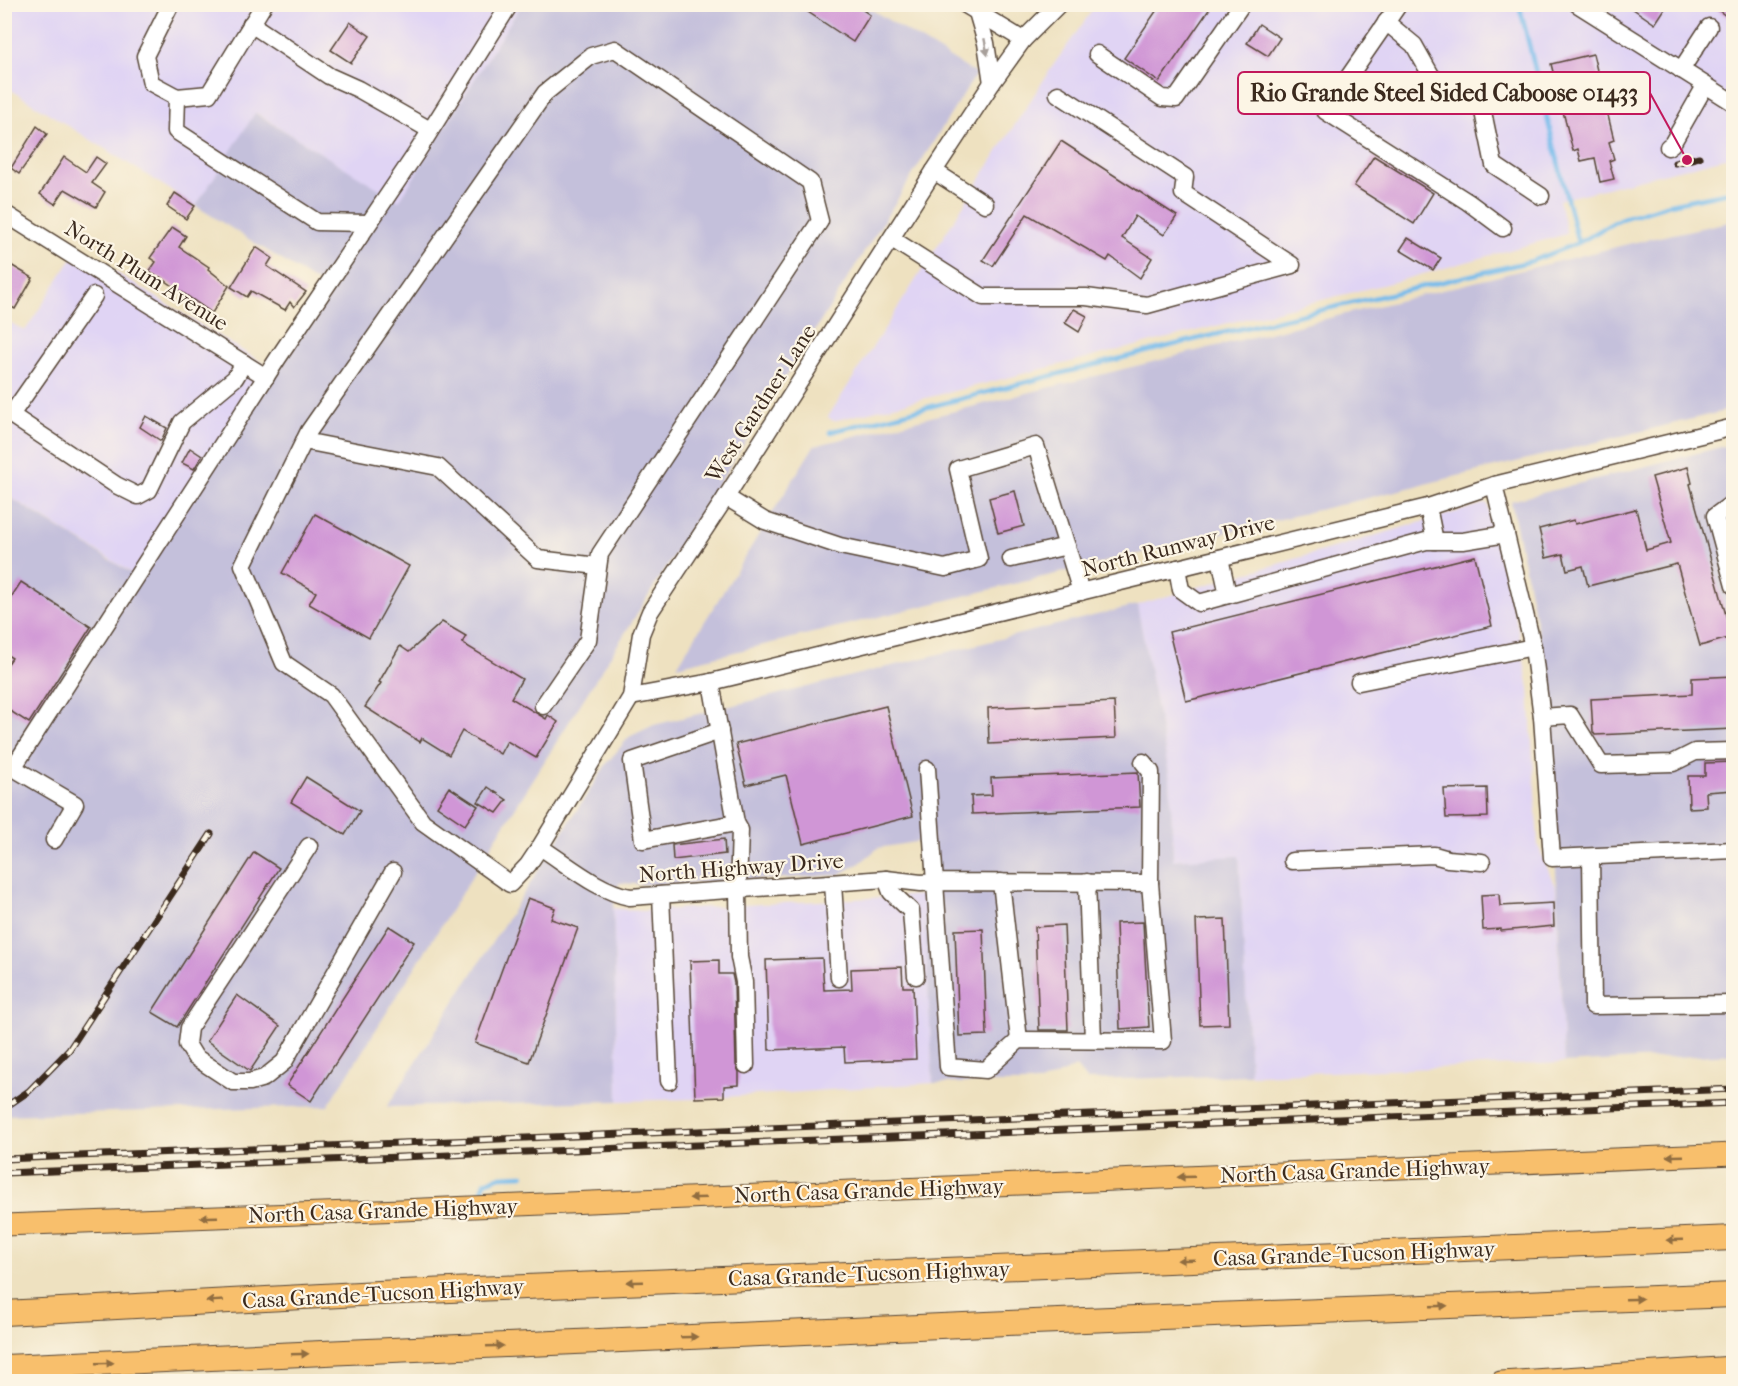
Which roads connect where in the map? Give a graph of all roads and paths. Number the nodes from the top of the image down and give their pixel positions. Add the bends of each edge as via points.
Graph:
1 (171, 4) edge
2 (264, 4) edge
3 (510, 4) edge
4 (1059, 4) edge
5 (1242, 4) edge
6 (1399, 4) edge
7 (1577, 4) edge
8 (970, 8) edge
9 (1386, 22) junction
10 (251, 24) junction
11 (1709, 27) dead end
12 (1023, 40) junction
13 (1097, 54) dead end
14 (1681, 70) junction
15 (992, 83) junction
16 (1706, 86) junction
17 (1058, 93) dead end
18 (177, 97) junction
19 (1734, 103) edge
20 (430, 130) junction
21 (1668, 147) dead end
22 (934, 171) junction
23 (1541, 196) dead end
24 (985, 204) dead end
25 (4, 213) edge
26 (368, 223) junction
27 (1503, 228) dead end
28 (892, 239) junction
29 (94, 296) dead end
30 (244, 363) junction
31 (266, 376) junction
32 (1734, 427) edge
33 (304, 441) junction
34 (1494, 485) junction
35 (726, 497) junction
36 (1734, 502) edge
37 (1428, 507) junction
38 (1506, 534) junction
39 (1435, 541) junction
40 (1067, 546) junction
41 (1220, 558) junction
42 (1011, 559) dead end
43 (598, 566) junction
44 (1177, 568) junction
45 (1734, 586) edge
46 (1081, 592) junction
47 (1228, 596) junction
48 (1533, 647) junction
49 (711, 682) junction
50 (1359, 682) dead end
51 (631, 697) junction
52 (543, 706) dead end
53 (1542, 717) junction
54 (719, 726) junction
55 (1734, 751) edge
56 (1143, 762) dead end
57 (9, 765) edge
58 (927, 769) dead end
59 (736, 823) junction
60 (54, 840) dead end
61 (309, 846) dead end
62 (540, 846) junction
63 (1734, 850) edge
64 (1590, 857) junction
65 (1292, 861) dead end
66 (1482, 862) dead end
67 (393, 872) dead end
68 (886, 879) junction
69 (934, 882) junction
70 (1001, 882) junction
71 (1087, 882) junction
72 (833, 883) junction
73 (1150, 883) junction
74 (738, 890) junction
75 (661, 895) junction
76 (916, 976) dead end
77 (839, 978) dead end
78 (1734, 1004) edge
79 (1019, 1040) junction
80 (1093, 1040) junction
81 (746, 1065) dead end
82 (669, 1081) dead end
83 (1734, 1154) edge
84 (4, 1225) edge
85 (1734, 1238) edge
86 (1734, 1295) edge
87 (4, 1313) edge
88 (4, 1367) edge
89 (1734, 1367) edge
90 (1681, 1376) edge
91 (1501, 1382) edge

1 - 18 street via 145,56 151,83
2 - 10 street
3 - 20 street
4 - 12 street, West Gardner Lane
5 - 13 street via 1176,99 1162,98
6 - 9 street
7 - 14 street
8 - 12 street
8 -> 15 street via 986,42
9 - 23 street via 1414,45 1432,76 1482,107 1494,165
9 - 27 street via 1325,111
10 - 18 street via 209,94
10 - 20 street via 329,76
11 - 14 street
12 - 15 street, West Gardner Lane
14 - 16 street
15 - 22 street, West Gardner Lane
16 - 19 street
16 - 21 street
17 - 28 street via 1185,177 1183,193 1292,265 1147,305 1086,297 983,297
18 - 26 street via 176,131 185,137 316,222
20 - 26 street
22 - 24 street
22 - 28 street, West Gardner Lane
25 - 30 street, North Plum Avenue
26 - 31 street
28 - 35 street, West Gardner Lane
29 - 30 street via 11,415 138,496 148,490 182,422 235,378
30 - 31 street, North Plum Avenue
31 - 57 street
32 - 34 street, North Runway Drive
33 - 43 street via 438,466 538,559
33 - 43 street via 545,93 591,56 615,49 810,182 820,221 600,554
33 - 62 street, West Gardner Lane via 243,565 284,663 331,695 423,822 510,884
34 - 37 street, North Runway Drive
34 - 38 street
35 - 40 street via 765,521 830,543 945,568 979,559 958,469 1036,446
35 - 51 street, West Gardner Lane via 650,612 641,634
36 - 45 street via 1715,516
37 - 39 street
37 - 41 street, North Runway Drive
38 - 39 street
38 - 48 street
39 - 47 street
40 - 42 street
40 - 46 street
41 - 44 street, North Runway Drive
41 - 47 street
43 - 52 street via 588,640
44 - 46 street, North Runway Drive
44 - 47 street via 1181,590 1198,603
46 - 49 street, North Runway Drive
48 - 50 street
48 - 53 street
49 - 51 street, North Runway Drive
49 - 54 street
51 - 62 street, West Gardner Lane
53 - 55 street via 1570,715 1601,765 1673,763 1695,752
53 - 64 street via 1552,858
54 - 59 street
54 - 59 street via 632,761 643,840
56 - 73 street via 1151,772
57 - 60 street via 75,804
58 - 69 street
59 - 74 street via 740,830
61 - 67 street via 189,1028 187,1044 195,1057 233,1082 264,1078 284,1062
62 - 75 street, North Highway Drive via 615,895
63 - 64 street
64 - 78 street via 1593,1006
65 - 66 street via 1434,855
68 - 69 street, North Highway Drive
68 - 72 street, North Highway Drive
68 - 76 street via 891,892 911,911
69 - 70 street, North Highway Drive
69 - 79 street via 948,1067 986,1070
70 - 71 street, North Highway Drive
70 - 79 street
71 - 73 street, North Highway Drive
71 - 80 street
72 - 74 street, North Highway Drive
72 - 77 street
73 - 80 street via 1163,1041
74 - 75 street, North Highway Drive
74 - 81 street
75 - 82 street
79 - 80 street
83 -> 84 main road, North Casa Grande Highway
85 -> 87 highway, Casa Grande-Tucson Highway via 402,1292
88 -> 86 highway
89 - 90 main road
90 - 91 main road

